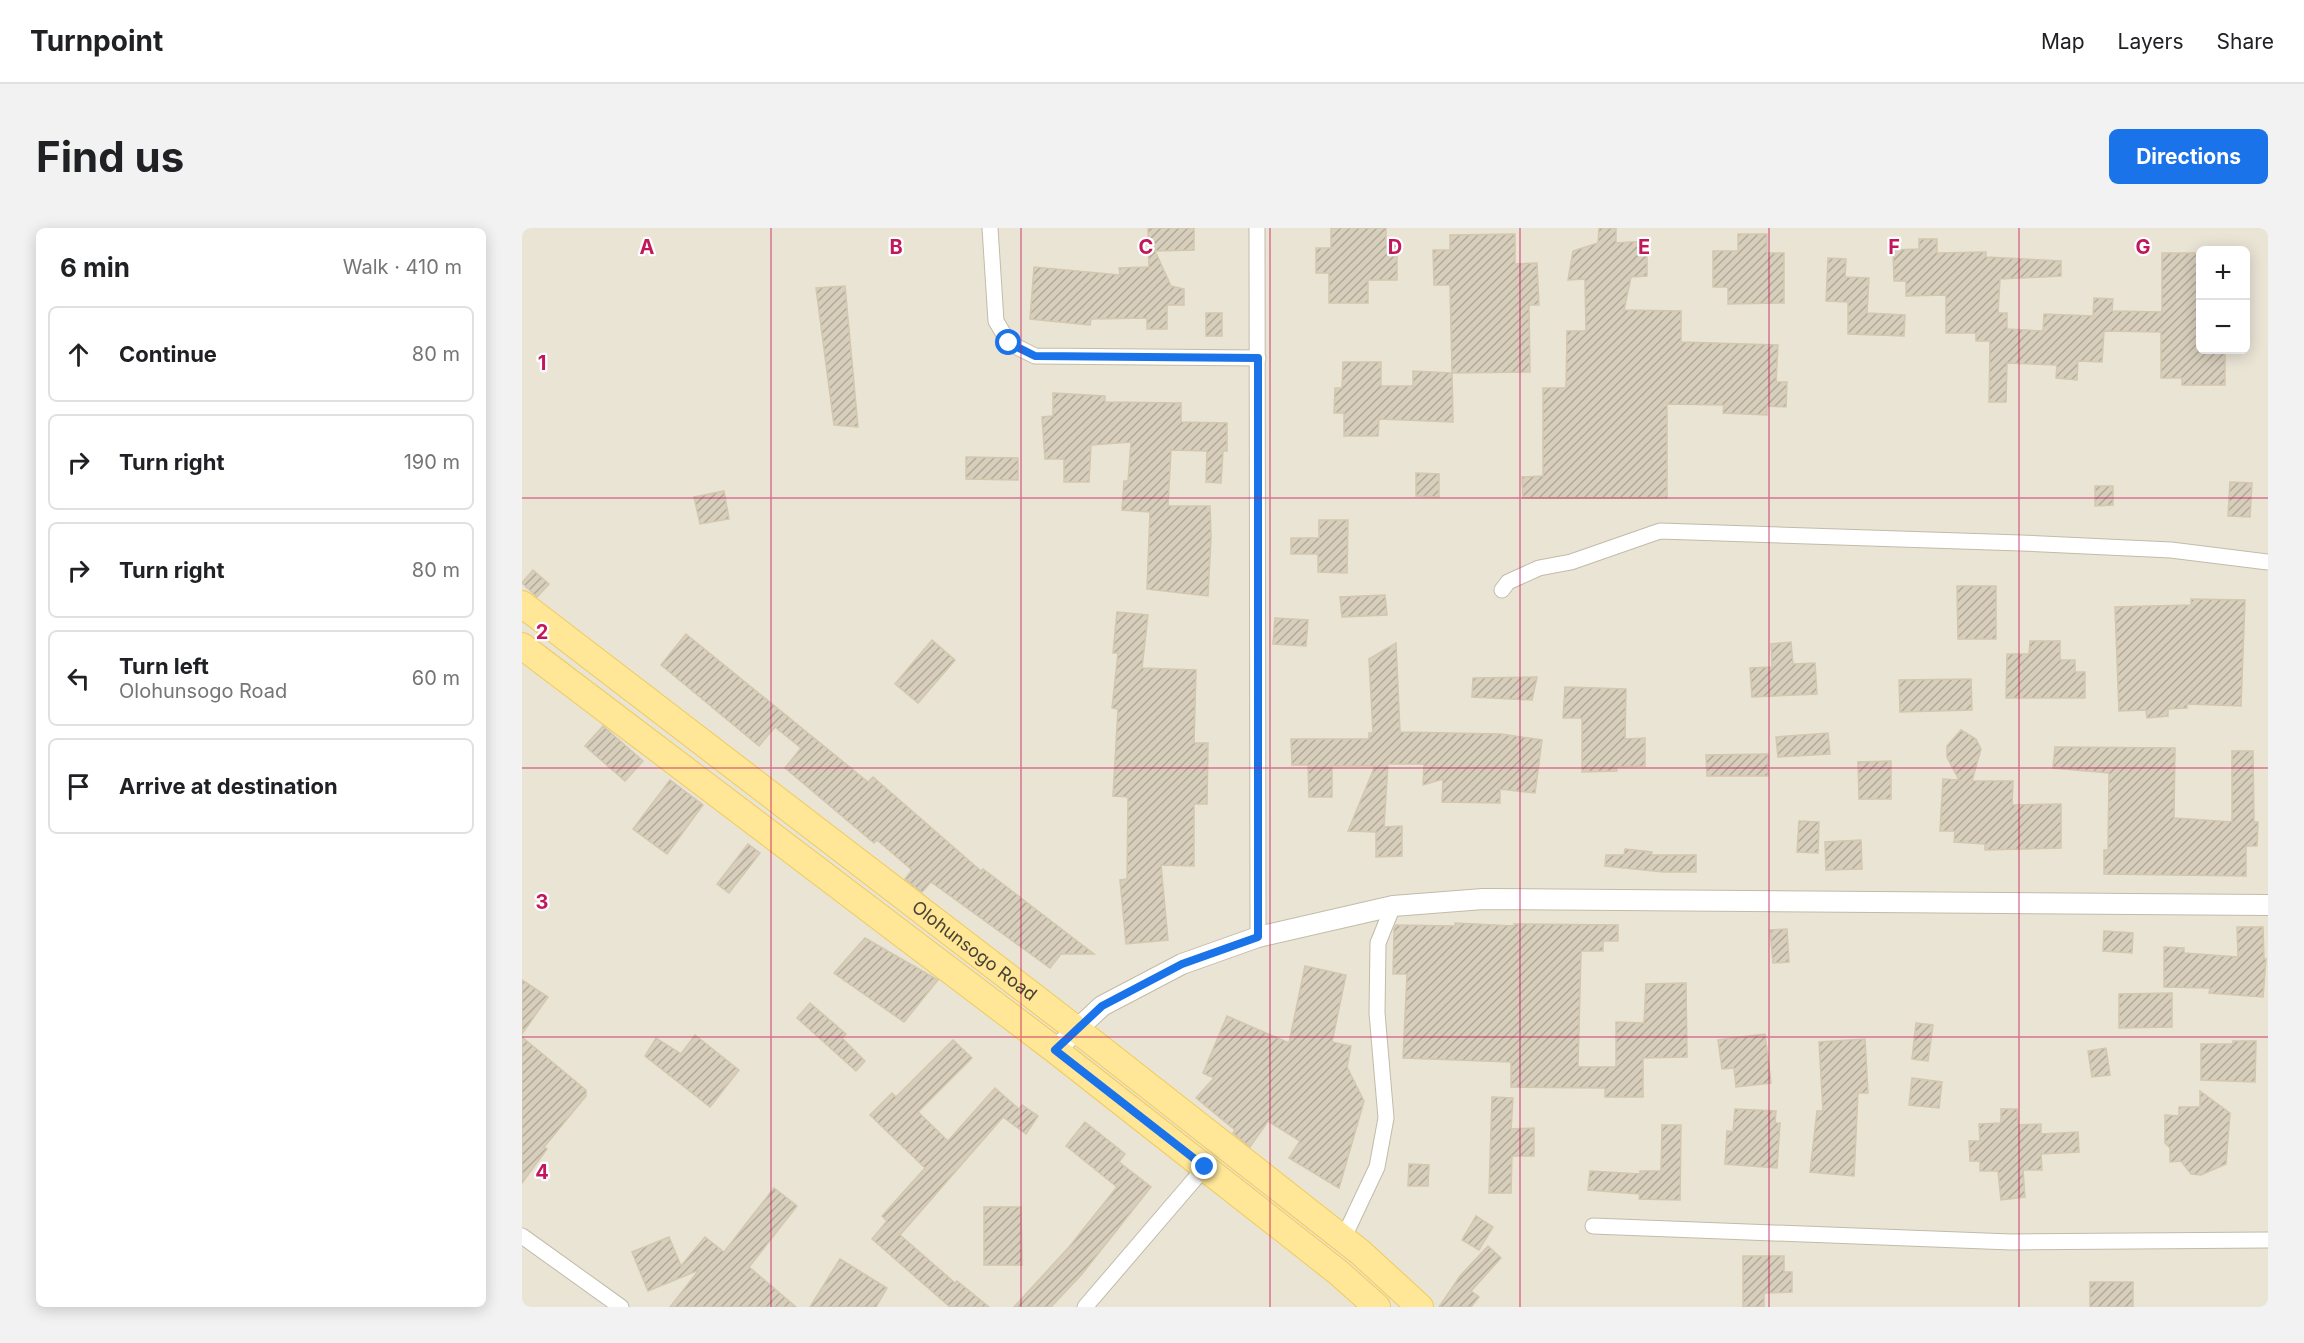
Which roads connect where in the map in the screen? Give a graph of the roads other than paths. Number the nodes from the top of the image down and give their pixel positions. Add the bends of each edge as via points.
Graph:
1 (990, 228) edge
2 (1257, 228) edge
3 (1258, 358) junction
4 (2268, 562) edge
5 (1502, 590) dead end
6 (522, 604) edge
7 (522, 646) edge
8 (2268, 905) edge
9 (1393, 906) junction
10 (1258, 937) junction
11 (1076, 1029) junction
12 (1055, 1050) junction
13 (1205, 1167) junction
14 (1593, 1226) dead end
15 (522, 1236) edge
16 (1343, 1239) junction
17 (2268, 1240) edge
18 (621, 1307) edge
19 (1085, 1307) edge
20 (1377, 1307) edge
21 (1420, 1307) edge

1 - 3 street via 996,321 1009,343 1035,356
2 - 3 street
3 - 10 street
4 - 5 street via 2171,550 1660,531 1571,562 1539,568 1508,582
6 - 11 main road, Olohunsogo Road
7 - 12 main road, Olohunsogo Road
8 - 9 street via 1483,899
9 - 10 street
9 - 16 street via 1378,943 1377,1013 1386,1118 1377,1167
10 - 11 street via 1182,964 1102,1006
11 - 12 street
11 - 16 main road, Olohunsogo Road
12 - 13 main road, Olohunsogo Road
13 - 19 street
13 - 20 main road, Olohunsogo Road
14 - 17 street via 2011,1242
15 - 18 street
16 - 21 main road, Olohunsogo Road

